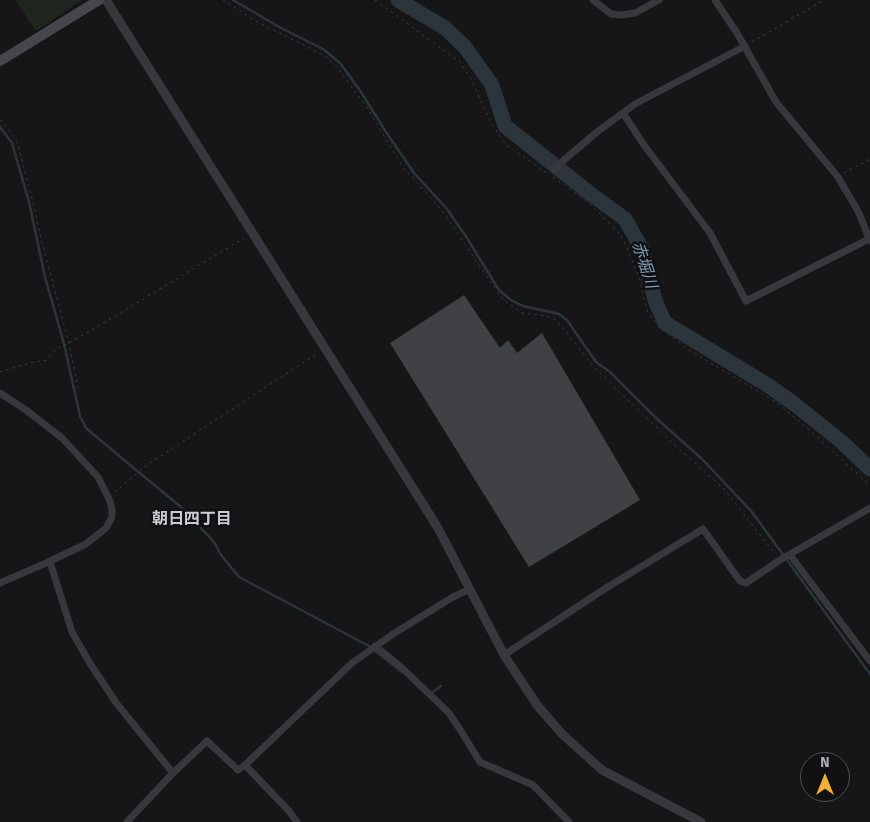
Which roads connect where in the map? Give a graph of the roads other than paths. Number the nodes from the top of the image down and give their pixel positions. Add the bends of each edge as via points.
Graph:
1 (99, 0) edge
2 (106, 0) edge
3 (593, 0) edge
4 (659, 0) edge
5 (715, 0) edge
6 (745, 46) junction
7 (0, 61) edge
8 (622, 113) junction
9 (554, 170) dead end
10 (869, 240) edge
11 (0, 393) edge
12 (870, 508) edge
13 (790, 555) junction
14 (50, 562) junction
15 (0, 583) edge
16 (470, 590) junction
17 (375, 646) junction
18 (504, 656) junction
19 (870, 661) edge
20 (245, 765) junction
21 (173, 773) junction
22 (127, 822) edge
23 (297, 822) edge
24 (568, 822) edge
25 (702, 822) edge

1 - 7 main road
2 - 16 street via 438,528
3 - 4 street via 611,14 621,15 634,14
5 - 6 street
6 - 8 street
6 - 10 street via 776,102 838,176 859,213
8 - 9 street
8 - 10 street via 710,234 746,301
11 - 14 street via 62,438 98,476 110,501 112,517 106,528 86,544
12 - 13 street
13 - 18 street via 746,583 740,581 703,529
13 - 19 street
14 - 15 street
14 - 21 street via 72,632 91,665 117,704
16 - 17 street
16 - 18 street
17 - 20 street via 352,663
17 - 24 street via 401,666 449,713 480,762 533,785
18 - 25 street via 562,734 602,770
20 - 21 street via 238,770 208,741
20 - 23 street
21 - 22 street

